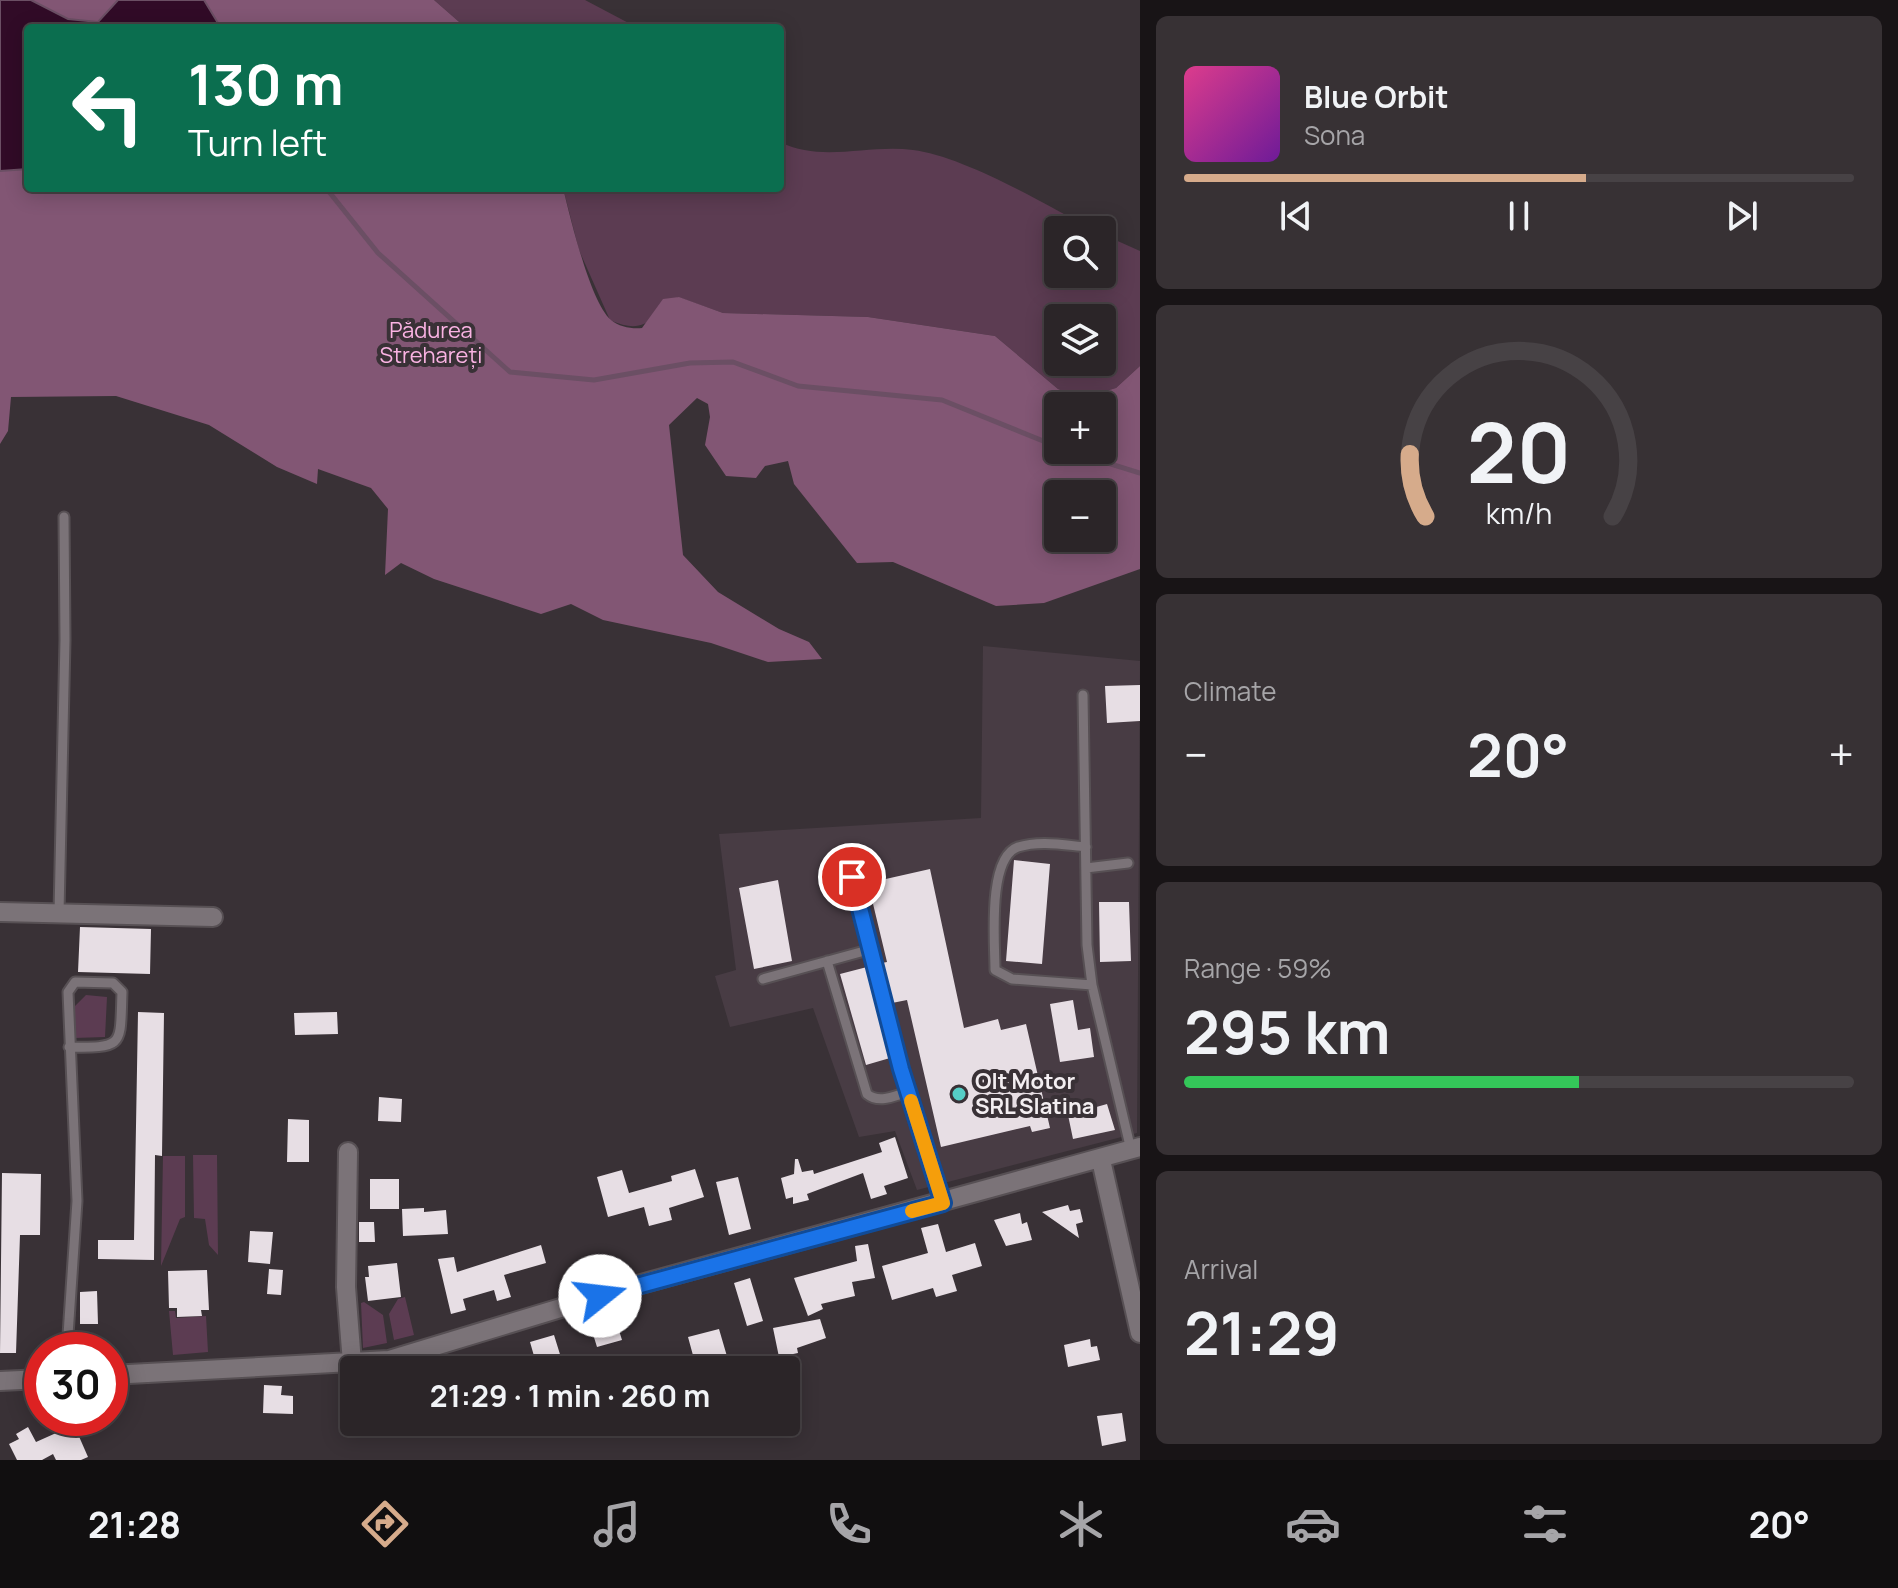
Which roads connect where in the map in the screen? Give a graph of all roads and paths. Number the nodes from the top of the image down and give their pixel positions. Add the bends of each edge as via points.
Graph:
1 (64, 517) dead end
2 (1083, 695) dead end
3 (1086, 847) junction
4 (1128, 863) dead end
5 (1086, 868) junction
6 (852, 877) dead end
7 (0, 912) edge
8 (59, 913) junction
9 (213, 917) dead end
10 (868, 950) junction
11 (827, 961) junction
12 (763, 979) dead end
13 (1092, 985) junction
14 (69, 1047) junction
15 (908, 1092) junction
16 (1136, 1148) edge
17 (348, 1152) dead end
18 (1101, 1160) junction
19 (943, 1203) junction
20 (68, 1332) edge
21 (1140, 1333) edge
22 (351, 1356) edge
23 (402, 1356) edge
24 (340, 1364) edge
25 (128, 1374) edge
26 (24, 1380) edge
27 (0, 1381) edge

1 - 8 lane
2 - 3 lane
3 - 5 lane
3 - 13 lane via 1049,843 1016,848 1003,861 994,904 995,970 1012,979
4 - 5 lane
5 - 13 lane
6 - 10 lane
7 - 8 street
8 - 9 street
10 - 11 lane
10 - 15 lane
11 - 12 lane
11 - 15 lane via 867,1094 882,1099
13 - 16 lane
14 - 14 lane via 68,992 75,982 113,983 122,992 115,1043 107,1048
14 - 20 lane via 77,1201
15 - 19 lane
16 - 18 street
17 - 22 street via 346,1287
18 - 19 street
18 - 21 street
19 - 23 street via 630,1287
24 - 25 street
26 - 27 street

